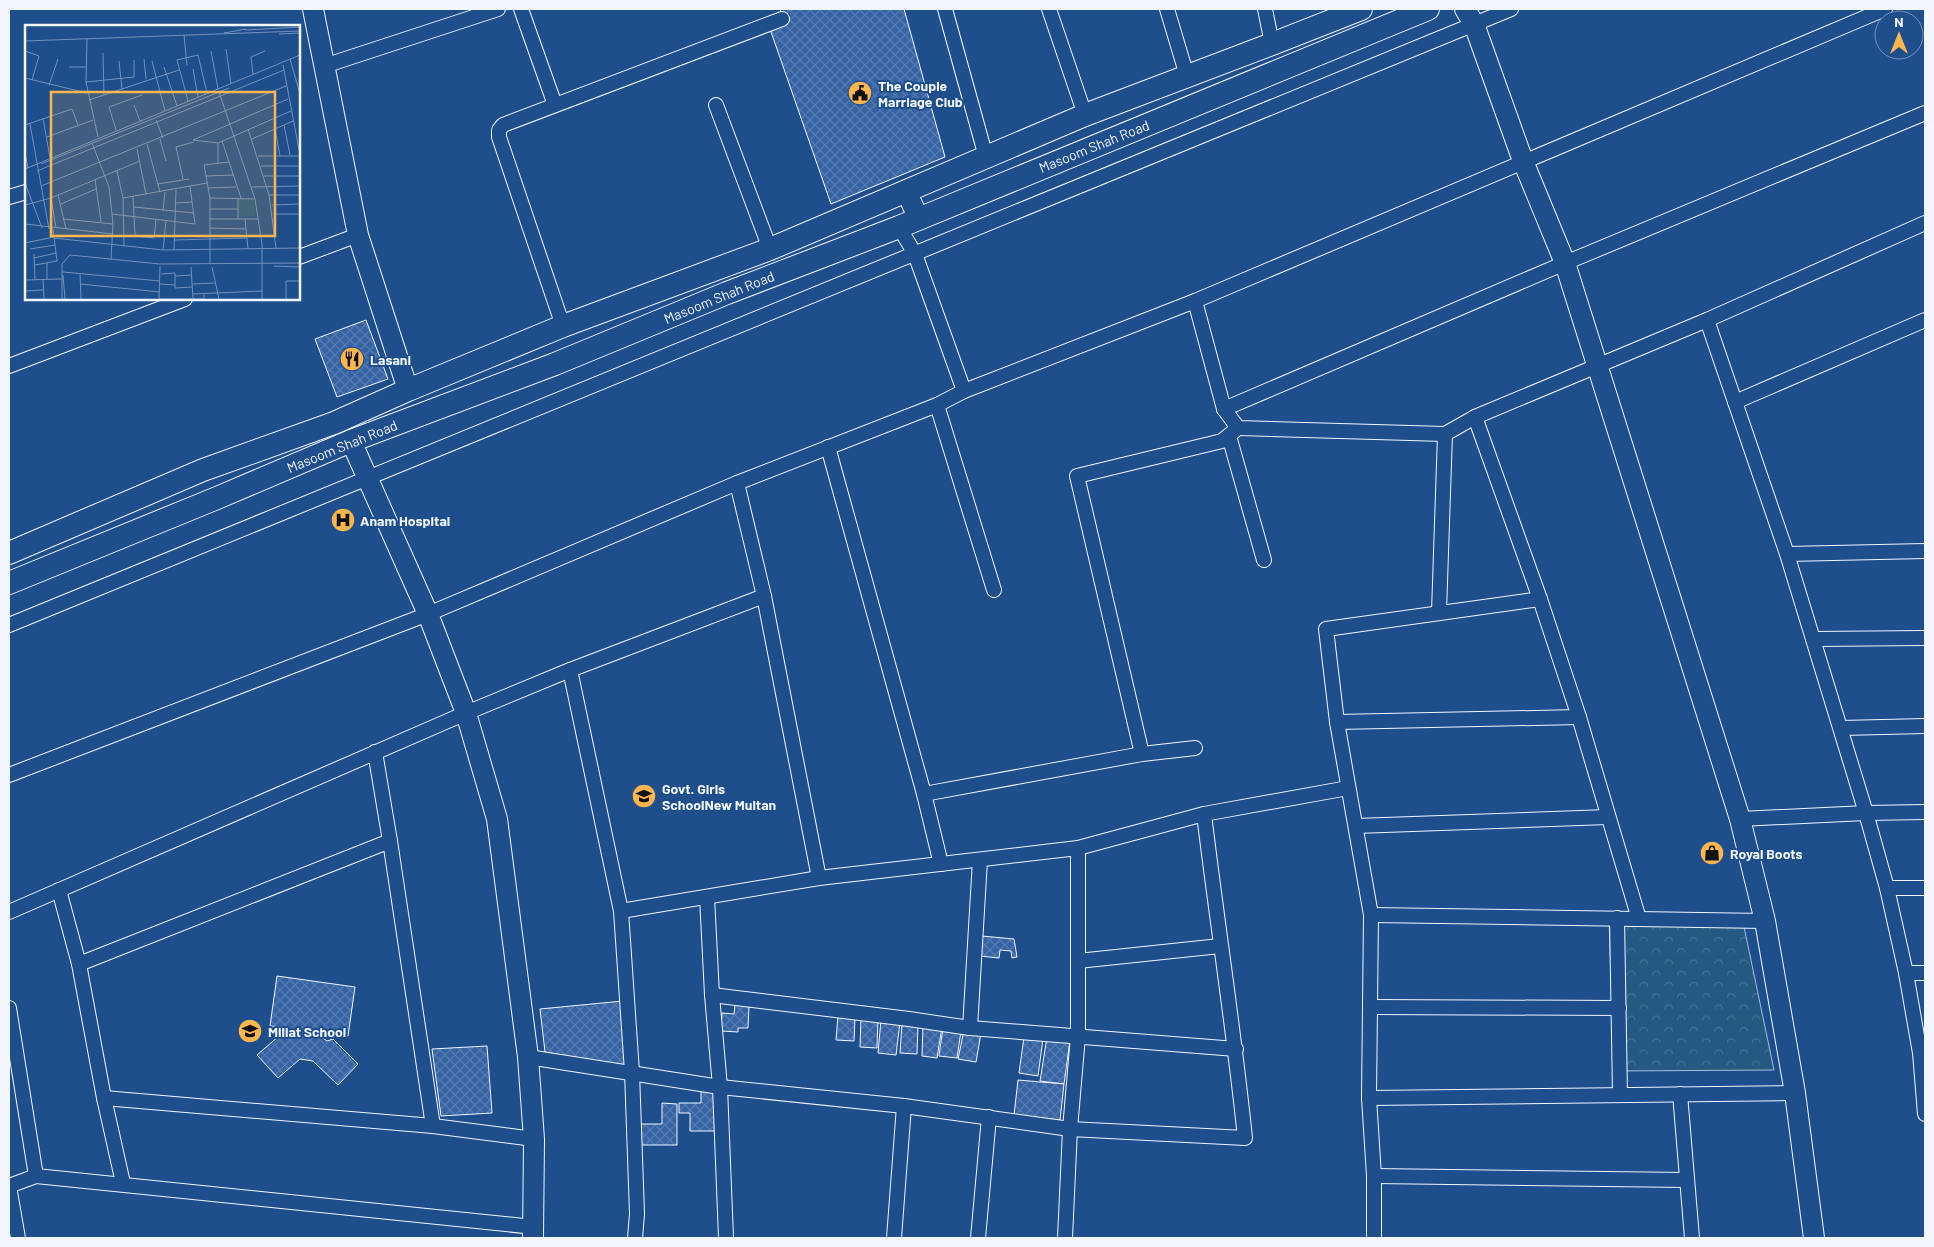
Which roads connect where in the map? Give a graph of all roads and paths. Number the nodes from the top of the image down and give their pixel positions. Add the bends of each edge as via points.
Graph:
1 (313, 9) edge
2 (498, 9) edge
3 (521, 9) edge
4 (945, 9) edge
5 (1049, 9) edge
6 (1167, 9) edge
7 (1265, 9) edge
8 (1428, 9) edge
9 (1511, 9) edge
10 (1885, 9) edge
11 (1352, 10) edge
12 (458, 15) edge
13 (1470, 16) edge
14 (782, 19) dead end
15 (1272, 44) junction
16 (324, 66) junction
17 (1187, 76) junction
18 (555, 105) junction
19 (716, 105) dead end
20 (1925, 113) edge
21 (1085, 115) junction
22 (986, 157) junction
23 (1523, 161) junction
24 (906, 191) junction
25 (25, 192) edge
26 (9, 197) edge
27 (909, 223) junction
28 (1925, 223) edge
29 (358, 235) junction
30 (770, 249) junction
31 (915, 254) junction
32 (300, 257) edge
33 (1565, 263) junction
34 (182, 300) edge
35 (1195, 301) junction
36 (1707, 320) junction
37 (1925, 320) edge
38 (563, 326) junction
39 (543, 336) junction
40 (555, 364) junction
41 (1598, 365) junction
42 (9, 366) edge
43 (408, 390) junction
44 (964, 391) junction
45 (1735, 402) junction
46 (937, 405) junction
47 (1224, 409) junction
48 (1475, 417) junction
49 (1233, 432) junction
50 (1445, 434) junction
51 (351, 441) junction
52 (828, 447) junction
53 (203, 470) junction
54 (367, 478) junction
55 (737, 483) junction
56 (217, 498) junction
57 (1925, 551) edge
58 (9, 554) edge
59 (1787, 554) junction
60 (1264, 560) dead end
61 (9, 583) edge
62 (994, 590) dead end
63 (764, 596) junction
64 (1540, 599) junction
65 (1439, 612) junction
66 (428, 614) junction
67 (9, 625) edge
68 (1925, 638) edge
69 (1813, 639) junction
70 (570, 670) junction
71 (466, 713) junction
72 (1579, 717) junction
73 (1337, 722) junction
74 (1925, 726) edge
75 (1841, 728) junction
76 (1195, 748) dead end
77 (375, 752) junction
78 (1142, 754) junction
79 (9, 775) edge
80 (1348, 788) junction
81 (924, 794) junction
82 (1925, 812) edge
83 (1866, 813) junction
84 (1204, 814) junction
85 (1608, 817) junction
86 (1740, 819) junction
87 (1356, 826) junction
88 (390, 840) junction
89 (1078, 848) junction
90 (980, 860) junction
91 (941, 864) junction
92 (819, 878) junction
93 (1887, 888) junction
94 (1925, 888) edge
95 (58, 890) junction
96 (708, 897) junction
97 (621, 911) junction
98 (9, 912) edge
99 (1371, 914) junction
100 (1617, 918) junction
101 (1639, 919) junction
102 (1765, 921) junction
103 (1220, 946) junction
104 (1078, 961) junction
105 (79, 964) junction
106 (1906, 973) junction
107 (1925, 973) edge
108 (712, 995) junction
109 (1370, 1007) junction
110 (9, 1008) edge
111 (1619, 1008) junction
112 (970, 1028) junction
113 (1078, 1036) junction
114 (1236, 1049) junction
115 (1923, 1053) edge
116 (528, 1057) junction
117 (632, 1072) junction
118 (720, 1086) junction
119 (1795, 1093) junction
120 (1680, 1094) junction
121 (1620, 1095) junction
122 (104, 1098) junction
123 (1369, 1098) junction
124 (904, 1106) junction
125 (1925, 1114) edge
126 (989, 1117) junction
127 (433, 1126) junction
128 (1070, 1129) junction
129 (534, 1139) junction
130 (36, 1176) junction
131 (1374, 1176) junction
132 (1687, 1180) junction
133 (122, 1183) junction
134 (9, 1186) edge
135 (534, 1232) edge
136 (18, 1238) edge
137 (635, 1238) edge
138 (726, 1238) edge
139 (894, 1238) edge
140 (978, 1238) edge
141 (1065, 1238) edge
142 (1374, 1238) edge
143 (1692, 1238) edge
144 (1814, 1238) edge

1 - 16 main road
2 - 12 street
3 - 18 street
4 - 22 street
5 - 21 street
6 - 17 street
7 - 15 street
8 - 27 main road, Masoom Shah Road
9 - 13 street
10 - 23 street
11 - 15 main road, Masoom Shah Road
12 - 16 street
13 - 23 main road
13 - 31 street
14 - 18 street
15 - 17 main road, Masoom Shah Road
16 - 29 main road
17 - 21 main road, Masoom Shah Road
18 - 38 street via 504,125 499,130 499,137
19 - 30 street
20 - 33 street
21 - 22 main road, Masoom Shah Road
22 - 24 main road, Masoom Shah Road
23 - 33 main road
23 - 35 street
24 - 27 main road
24 - 30 main road, Masoom Shah Road
25 - 26 street
27 - 31 street
27 - 40 main road, Masoom Shah Road
28 - 36 street
29 - 32 street
29 - 43 main road
30 - 38 main road, Masoom Shah Road
31 - 44 street
31 - 54 street
33 - 41 main road
33 - 47 street
34 - 42 street
35 - 44 street
35 - 47 street
36 - 41 street
36 - 45 street
37 - 45 street
38 - 39 main road, Masoom Shah Road
39 - 40 main road
39 - 43 main road, Masoom Shah Road
40 - 51 main road, Masoom Shah Road
41 - 48 street
41 - 86 main road
43 - 53 main road, Masoom Shah Road via 334,423
44 - 46 street
45 - 59 street
46 - 52 street
46 - 62 street
47 - 49 street
48 - 50 street
48 - 64 street
49 - 50 street
49 - 60 street
49 - 78 street via 1222,440 1077,476
50 - 65 street
51 - 54 main road
51 - 56 main road, Masoom Shah Road
52 - 55 street
52 - 81 street
53 - 56 main road
53 - 58 main road, Masoom Shah Road
54 - 66 main road
54 - 67 street
55 - 63 street
55 - 66 street
56 - 61 main road, Masoom Shah Road
57 - 59 street
59 - 69 street
63 - 70 street
63 - 92 street
64 - 65 street
64 - 72 street
65 - 73 street via 1326,629
66 - 71 main road
66 - 79 street
68 - 69 street
69 - 75 street
70 - 71 street
70 - 97 street
71 - 77 street
71 - 116 main road via 497,819
72 - 73 street
72 - 85 street
73 - 80 street
74 - 75 street
75 - 83 street
76 - 78 street
77 - 88 street
77 - 95 street
78 - 81 street
80 - 84 street
80 - 87 street
81 - 91 street
82 - 83 street
83 - 86 street
83 - 93 street
84 - 89 street
84 - 103 street
85 - 87 street
85 - 101 street
86 - 102 main road
87 - 99 street
88 - 105 street
88 - 127 street
89 - 90 street
89 - 104 street
90 - 91 street
90 - 112 street
91 - 92 street
92 - 96 street
93 - 94 street
93 - 106 street
95 - 98 street
95 - 105 street
96 - 97 street
96 - 108 street
97 - 117 street
99 - 100 street
99 - 109 street
100 - 101 street
100 - 111 street
101 - 102 street
102 - 119 main road
103 - 104 street
103 - 114 street
104 - 113 street
105 - 122 street
106 - 107 street
106 - 115 street
108 - 112 street
108 - 118 street
109 - 111 street
109 - 123 street
110 - 130 street
111 - 121 street
112 - 113 street
113 - 114 street
113 - 128 street
114 - 128 street via 1245,1138
115 - 125 street
116 - 117 street
116 - 129 main road
117 - 118 street
117 - 137 street
118 - 124 street
118 - 138 street
119 - 120 street
119 - 144 main road
120 - 121 street
120 - 132 street
121 - 123 street
122 - 127 street
122 - 133 street
123 - 131 street
124 - 126 street
124 - 139 street
126 - 128 street
126 - 140 street
127 - 129 street
128 - 141 street
129 - 135 main road
130 - 133 street
130 - 134 street
131 - 132 street
131 - 142 street
132 - 143 street
133 - 135 street
134 - 136 street

